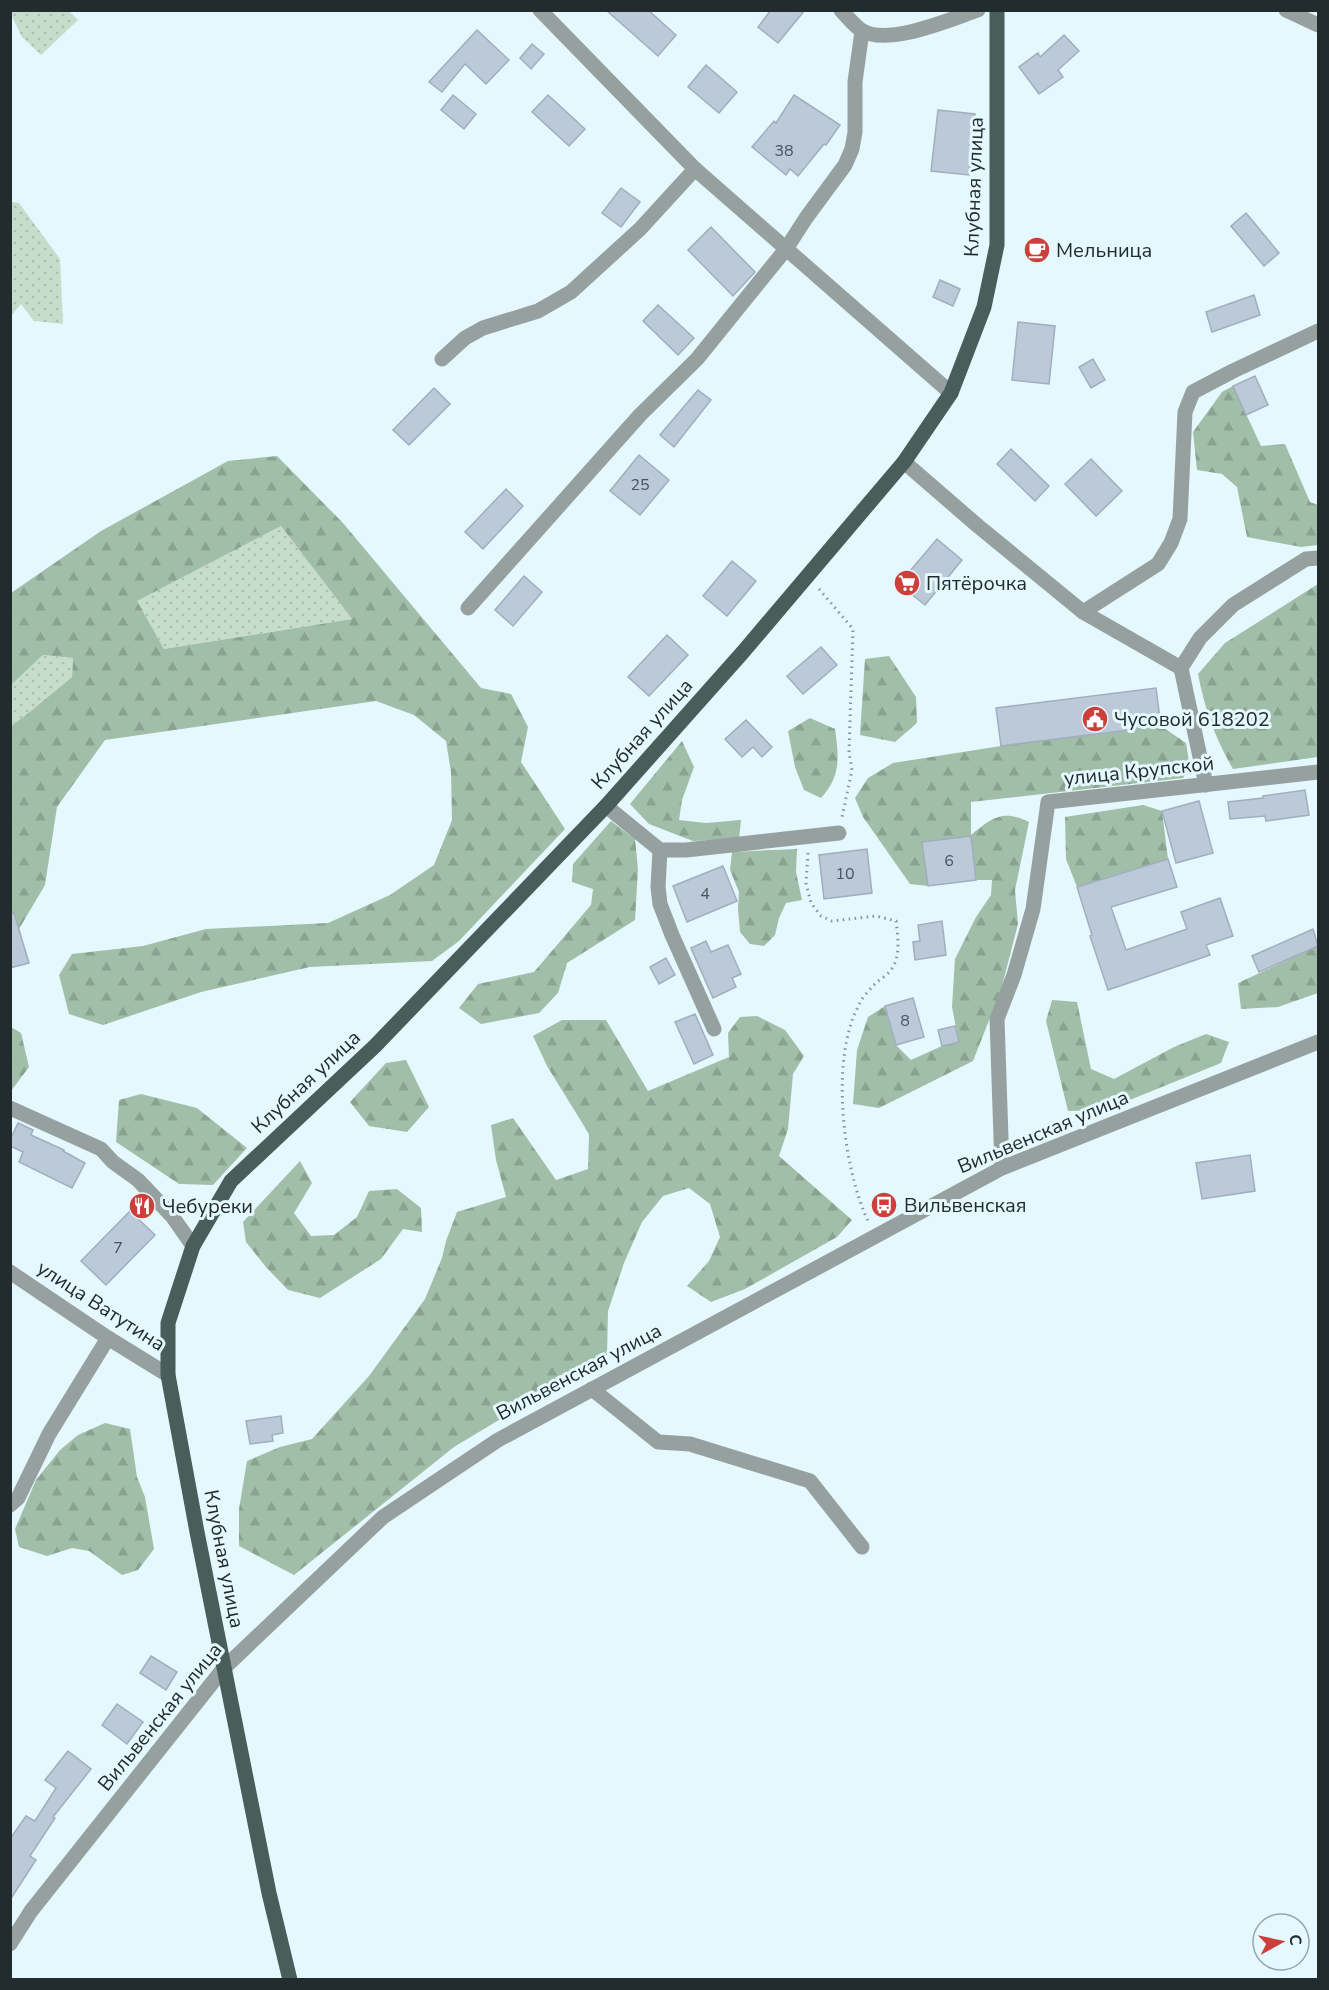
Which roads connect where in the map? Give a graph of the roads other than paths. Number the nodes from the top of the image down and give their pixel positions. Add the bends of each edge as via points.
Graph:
1 (540, 10) edge
2 (841, 10) edge
3 (978, 10) edge
4 (998, 10) edge
5 (1286, 10) edge
6 (1318, 25) edge
7 (862, 31) junction
8 (694, 169) junction
9 (786, 249) junction
10 (1318, 331) edge
11 (442, 359) dead end
12 (951, 393) junction
13 (904, 462) junction
14 (1318, 558) edge
15 (468, 608) dead end
16 (1083, 612) junction
17 (1181, 668) junction
18 (1318, 772) edge
19 (1206, 785) junction
20 (606, 806) junction
21 (839, 833) road end
22 (660, 850) junction
23 (714, 1029) dead end
24 (1318, 1042) edge
25 (10, 1108) edge
26 (1002, 1168) junction
27 (193, 1246) junction
28 (10, 1272) edge
29 (108, 1338) junction
30 (168, 1375) junction
31 (592, 1389) junction
32 (10, 1505) edge
33 (862, 1547) dead end
34 (224, 1668) junction
35 (10, 1944) edge
36 (290, 1980) edge

1 - 8 street
2 - 7 street
3 - 7 street via 904,34 883,36
4 - 12 main road, Клубная улица via 997,245 984,307
5 - 6 street
7 - 9 street via 852,149
8 - 9 street
8 - 11 street via 640,229 571,292 538,311 483,328
9 - 12 street
9 - 15 street via 697,359 640,415
10 - 16 street via 1193,392 1185,412 1180,519 1171,543 1158,564
12 - 13 main road, Клубная улица
13 - 16 street
13 - 20 main road, Клубная улица
14 - 17 street via 1306,560 1233,605 1200,638
16 - 17 street
17 - 19 street
18 - 19 street, улица Крупской
19 - 26 street, улица Крупской via 1048,802 1033,909 997,1019
20 - 22 street
20 - 27 main road, Клубная улица via 375,1046 231,1181
21 - 22 street
22 - 23 street via 660,904
24 - 26 street, Вильвенская улица
25 - 27 street via 101,1149 138,1180 172,1216
26 - 31 street, Вильвенская улица
27 - 30 main road, Клубная улица via 168,1323
28 - 29 street, улица Ватутина
29 - 30 street, улица Ватутина
29 - 32 street via 49,1434 18,1498
30 - 34 main road, Клубная улица
31 - 33 street via 658,1442 690,1444 810,1480
31 - 34 street, Вильвенская улица via 498,1440 383,1517
34 - 35 street, Вильвенская улица via 31,1911
34 - 36 main road, Клубная улица

